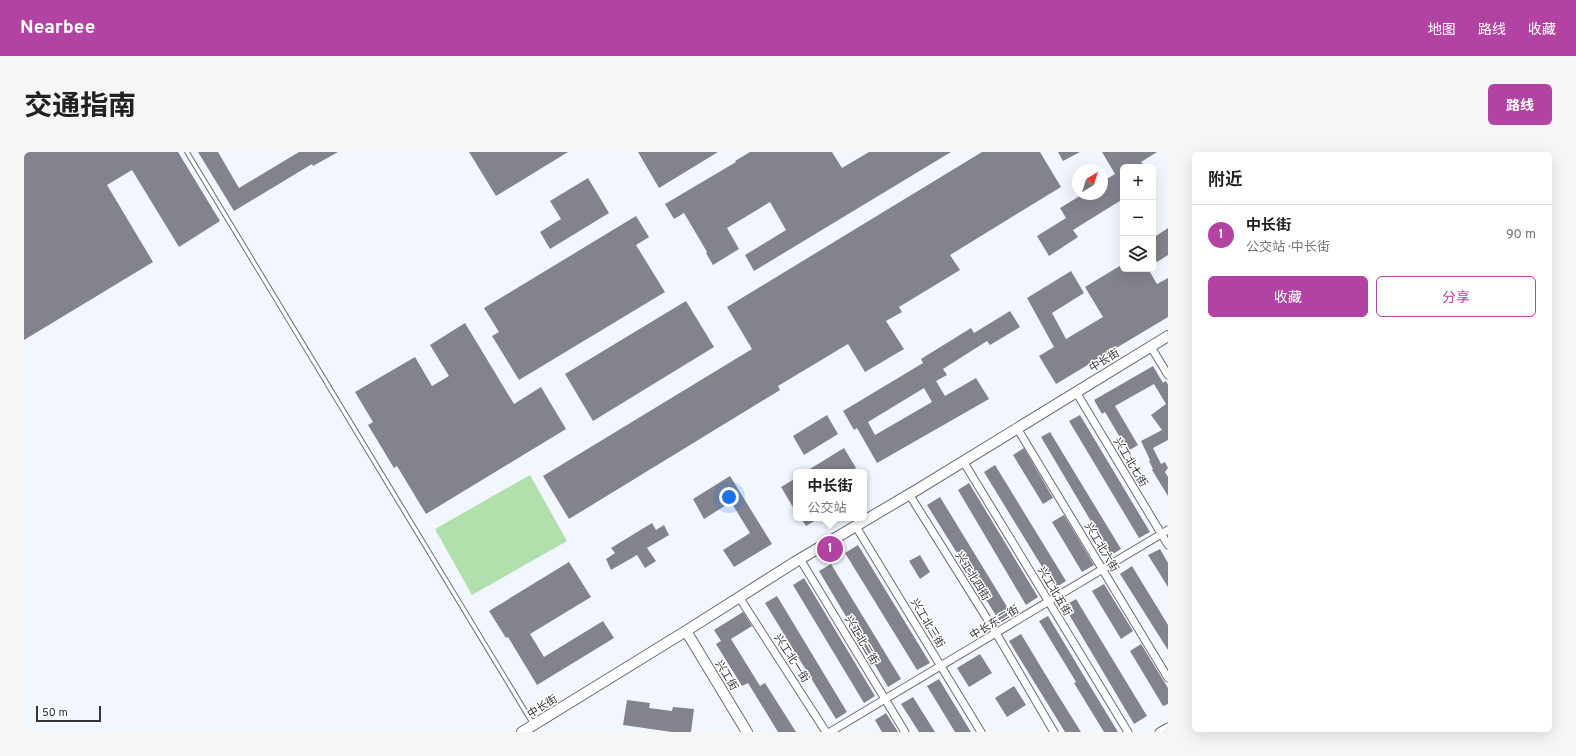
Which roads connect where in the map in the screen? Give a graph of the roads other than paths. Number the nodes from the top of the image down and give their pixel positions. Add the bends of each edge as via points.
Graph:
1 (187, 152) edge
2 (1168, 336) edge
3 (1151, 347) junction
4 (1168, 375) edge
5 (1076, 392) junction
6 (1017, 428) junction
7 (963, 461) junction
8 (909, 494) junction
9 (867, 519) edge
10 (863, 521) edge
11 (856, 525) junction
12 (1165, 532) edge
13 (1168, 544) edge
14 (800, 559) junction
15 (1103, 569) junction
16 (739, 597) junction
17 (1048, 602) junction
18 (686, 631) junction
19 (996, 633) junction
20 (941, 666) junction
21 (1168, 678) edge
22 (885, 699) junction
23 (534, 724) junction
24 (1168, 727) edge
25 (522, 732) edge
26 (747, 732) edge
27 (826, 732) edge
28 (830, 732) edge
29 (905, 732) edge
30 (981, 732) edge
31 (1054, 732) edge
32 (1128, 732) edge
33 (1159, 732) edge

1 - 23 lane
2 - 3 street, 中长街
3 - 4 street
3 - 5 street, 中长街
5 - 6 street, 中长街
5 - 12 street, 兴工北七街
6 - 7 street, 中长街
6 - 15 street, 兴工北六街
7 - 8 street, 中长街
7 - 17 street, 兴工北五街
8 - 9 street, 中长街
8 - 19 street, 兴工北四街
10 - 11 street, 中长街
11 - 14 street, 中长街
11 - 20 street, 兴工北三街
12 - 13 street, 兴工北七街
12 - 15 street, 中长东二街
14 - 16 street, 中长街
14 - 22 street, 兴工北二街
15 - 17 street, 中长东二街
15 - 21 street, 兴工北六街
16 - 18 street, 中长街
16 - 27 street, 兴工北一街
17 - 19 street, 中长东二街
17 - 32 street, 兴工北五街
18 - 23 street, 中长街
18 - 26 street, 兴工街
19 - 20 street, 中长东二街
19 - 31 street, 兴工北四街
20 - 22 street, 中长东二街
20 - 30 street, 兴工北三街
22 - 28 street, 中长东二街
22 - 29 street, 兴工北二街
23 - 25 street, 中长街
24 - 33 street

